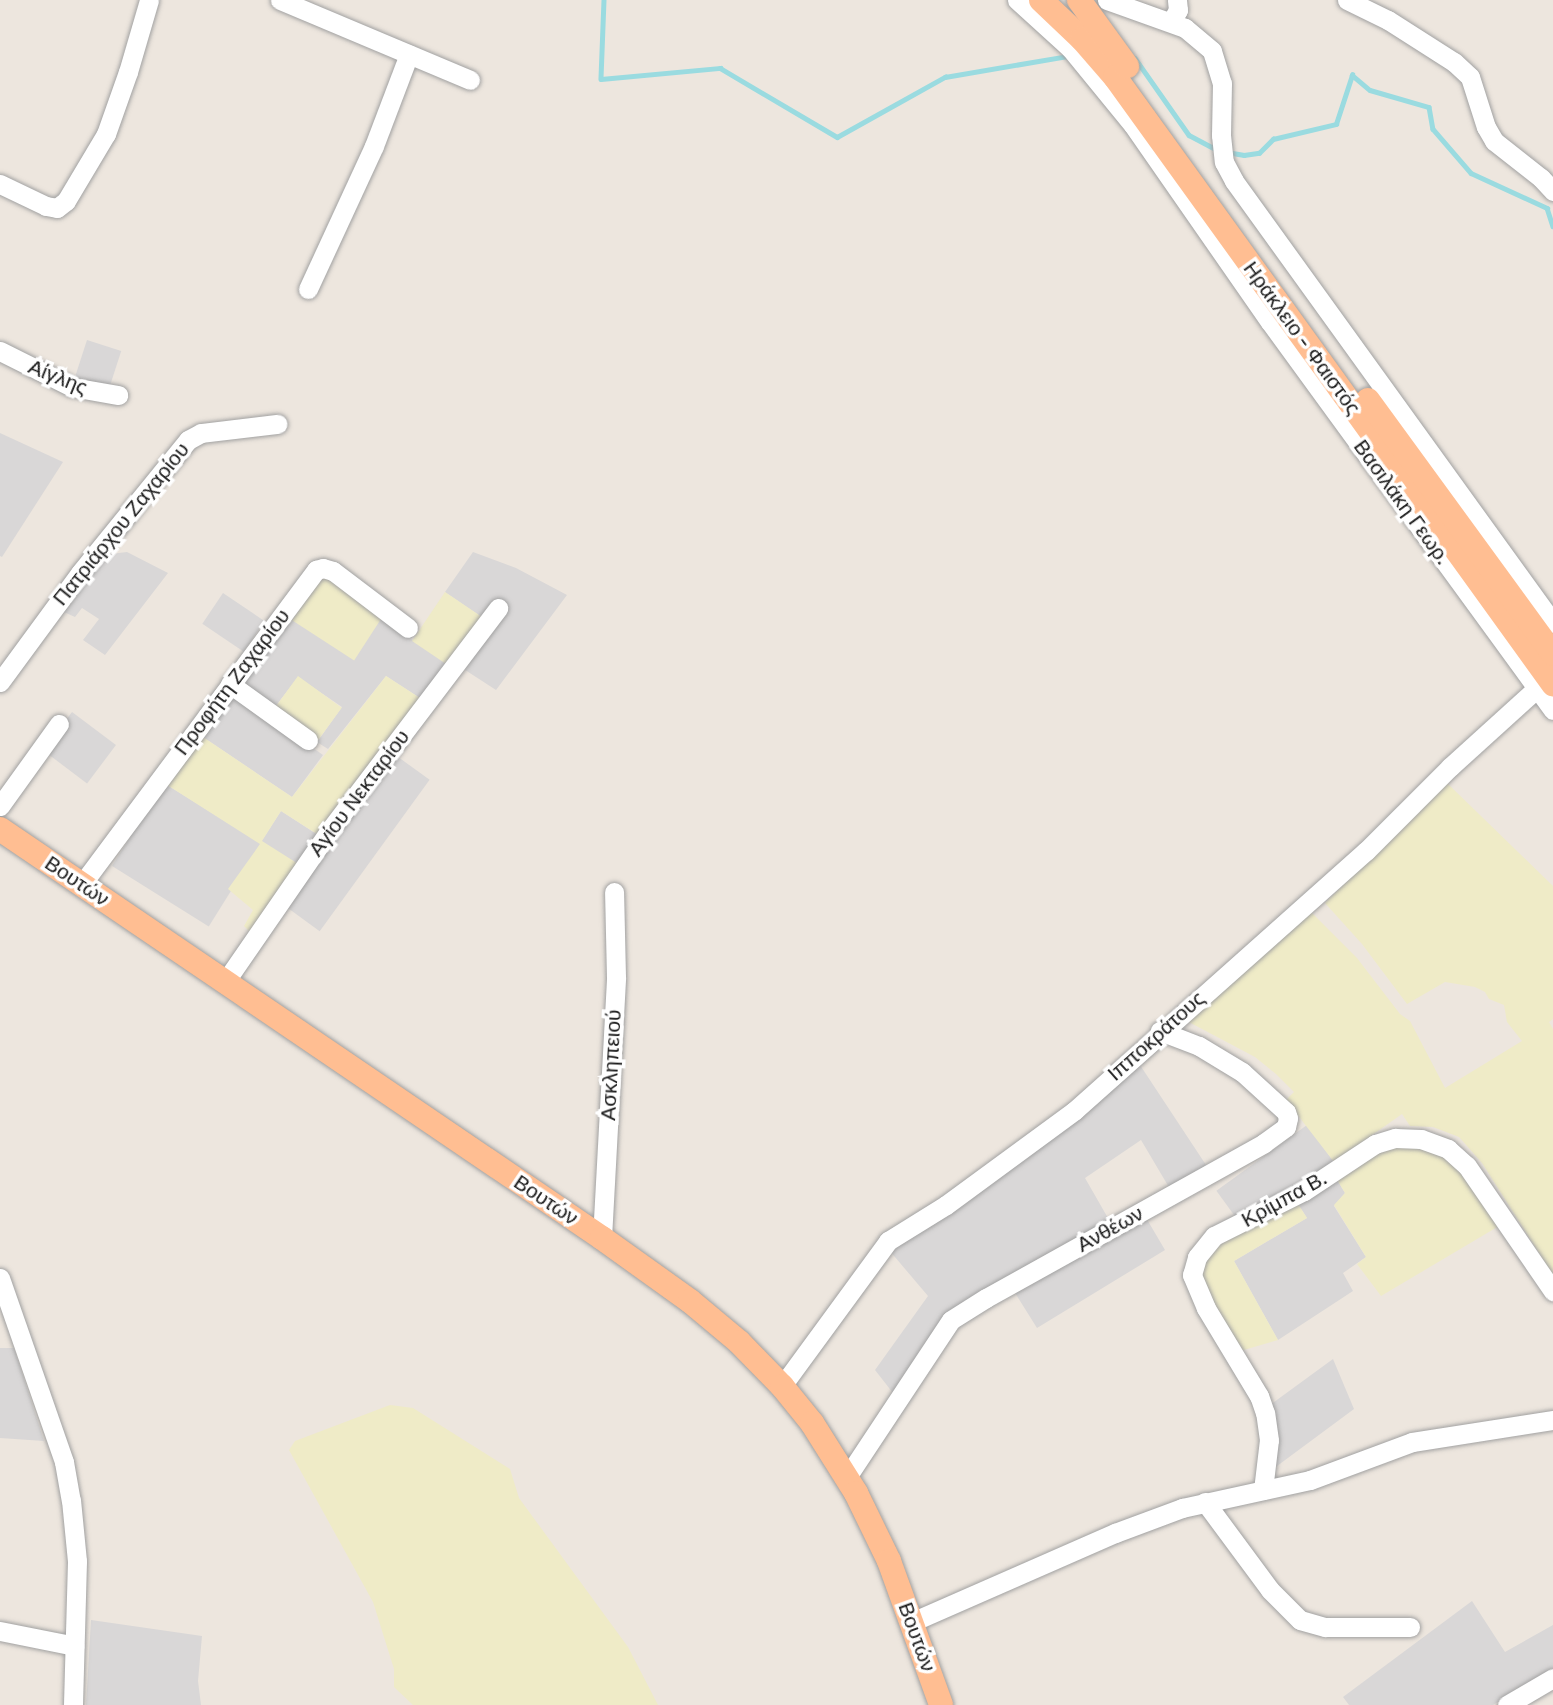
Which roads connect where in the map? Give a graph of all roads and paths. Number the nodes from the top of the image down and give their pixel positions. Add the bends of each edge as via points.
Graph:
1 (149, 0) edge
2 (280, 0) edge
3 (1017, 0) edge
4 (1041, 0) edge
5 (1066, 0) edge
6 (1079, 0) edge
7 (1107, 0) edge
8 (1177, 0) edge
9 (1347, 0) edge
10 (1171, 22) junction
11 (409, 54) junction
12 (1127, 66) junction
13 (470, 80) dead end
14 (0, 184) edge
15 (1553, 191) edge
16 (1259, 278) junction
17 (308, 289) dead end
18 (1270, 322) junction
19 (0, 351) edge
20 (118, 395) dead end
21 (277, 424) dead end
22 (498, 607) dead end
23 (1553, 623) edge
24 (408, 628) dead end
25 (1553, 654) edge
26 (0, 682) edge
27 (230, 684) junction
28 (1545, 686) edge
29 (1553, 710) edge
30 (59, 724) dead end
31 (308, 740) dead end
32 (0, 806) edge
33 (0, 828) edge
34 (82, 884) junction
35 (614, 892) dead end
36 (225, 982) junction
37 (1160, 1031) junction
38 (602, 1238) junction
39 (0, 1278) edge
40 (1553, 1291) edge
41 (782, 1386) junction
42 (1553, 1420) edge
43 (847, 1477) junction
44 (1263, 1490) junction
45 (1205, 1502) junction
46 (912, 1622) junction
47 (1409, 1626) dead end
48 (0, 1631) edge
49 (75, 1646) junction
50 (1553, 1678) edge
51 (72, 1703) edge
52 (941, 1705) edge
53 (1507, 1705) edge

1 - 14 street via 109,125 66,201 57,208 46,206
2 - 11 street
3 - 18 street, Βασιλάκη Γεωρ. via 1070,48 1105,88
4 - 16 main road, Ηράκλειο - Φαιστός via 1115,78
5 - 12 main road, Ηράκλειο - Φαιστός
6 - 12 main road
7 - 10 street
8 - 10 street via 1178,10
9 - 15 street via 1388,20 1470,76 1494,141
10 - 23 street via 1196,35 1217,61 1224,158 1234,181
11 - 13 street
11 - 17 street via 374,146
12 - 25 main road, Ηράκλειο - Φαιστός
16 - 18 main road
16 - 28 main road, Ηράκλειο - Φαιστός
18 - 28 street, Βασιλάκη Γεωρ.
19 - 20 street, Αίγλης via 72,387
21 - 26 street, Πατριάρχου Ζαχαρίου via 201,433 188,440 94,555
22 - 36 street, Αγίου Νεκταρίου via 329,831
24 - 27 street, Προφήτη Ζαχαρίου via 339,575 319,568
27 - 31 street
27 - 34 street, Προφήτη Ζαχαρίου
28 - 29 street, Βασιλάκη Γεωρ.
28 - 37 street, Ιπποκράτους
30 - 32 street
33 - 34 main road, Βουτών
34 - 36 main road, Βουτών
35 - 38 street, Ασκληπειού via 616,977
36 - 38 main road, Βουτών
37 - 41 street, Ιπποκράτους via 1074,1111 946,1205 888,1241
37 - 43 street, Ανθέων via 1235,1067 1286,1112 1286,1127 958,1315 939,1335
38 - 41 main road, Βουτών via 715,1321
39 - 49 street via 66,1475 77,1561
40 - 44 street, Κρίμπα Β. via 1467,1166 1448,1149 1421,1139 1395,1138 1375,1144 1304,1191 1214,1236 1197,1256 1192,1275 1265,1413 1269,1440
41 - 43 main road, Βουτών
42 - 44 street via 1412,1442 1310,1480
43 - 46 main road, Βουτών via 881,1542
44 - 45 street
45 - 46 street via 1121,1530
45 - 47 street via 1270,1590 1300,1620 1325,1627
46 - 52 main road, Βουτών
48 - 49 street
49 - 51 street
50 - 53 street

